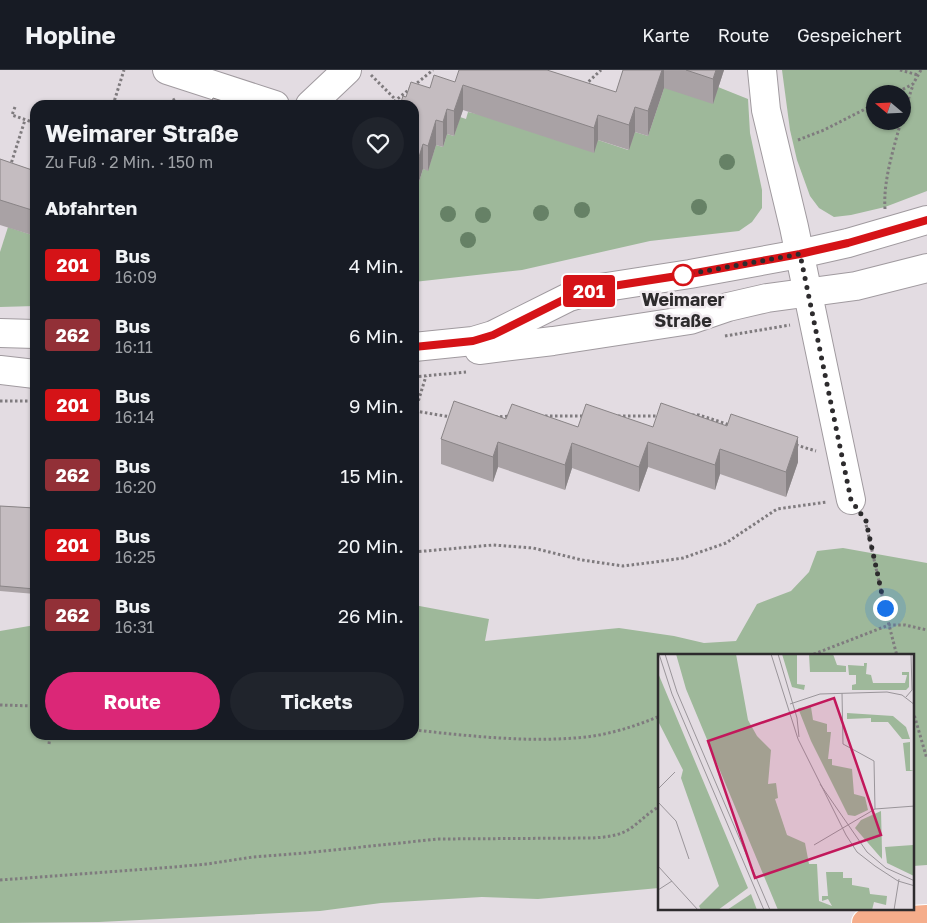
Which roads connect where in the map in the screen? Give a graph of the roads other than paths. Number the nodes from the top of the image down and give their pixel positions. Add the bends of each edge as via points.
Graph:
1 (167, 70) edge
2 (347, 70) edge
3 (762, 70) edge
4 (260, 100) edge
5 (315, 100) edge
6 (927, 220) edge
7 (800, 254) junction
8 (927, 268) edge
9 (807, 294) junction
10 (0, 333) edge
11 (30, 334) edge
12 (419, 346) edge
13 (420, 366) edge
14 (0, 370) edge
15 (30, 373) edge
16 (851, 500) road end
17 (927, 919) edge
18 (866, 923) edge

1 - 4 street
2 - 5 street
3 - 7 street via 766,110
6 - 7 street
7 - 9 street
7 - 12 street via 600,288 569,297 493,335 473,341
8 - 9 street via 856,286
9 - 13 street via 767,298 690,320
9 - 16 street
10 - 11 street
14 - 15 street
17 - 18 highway

